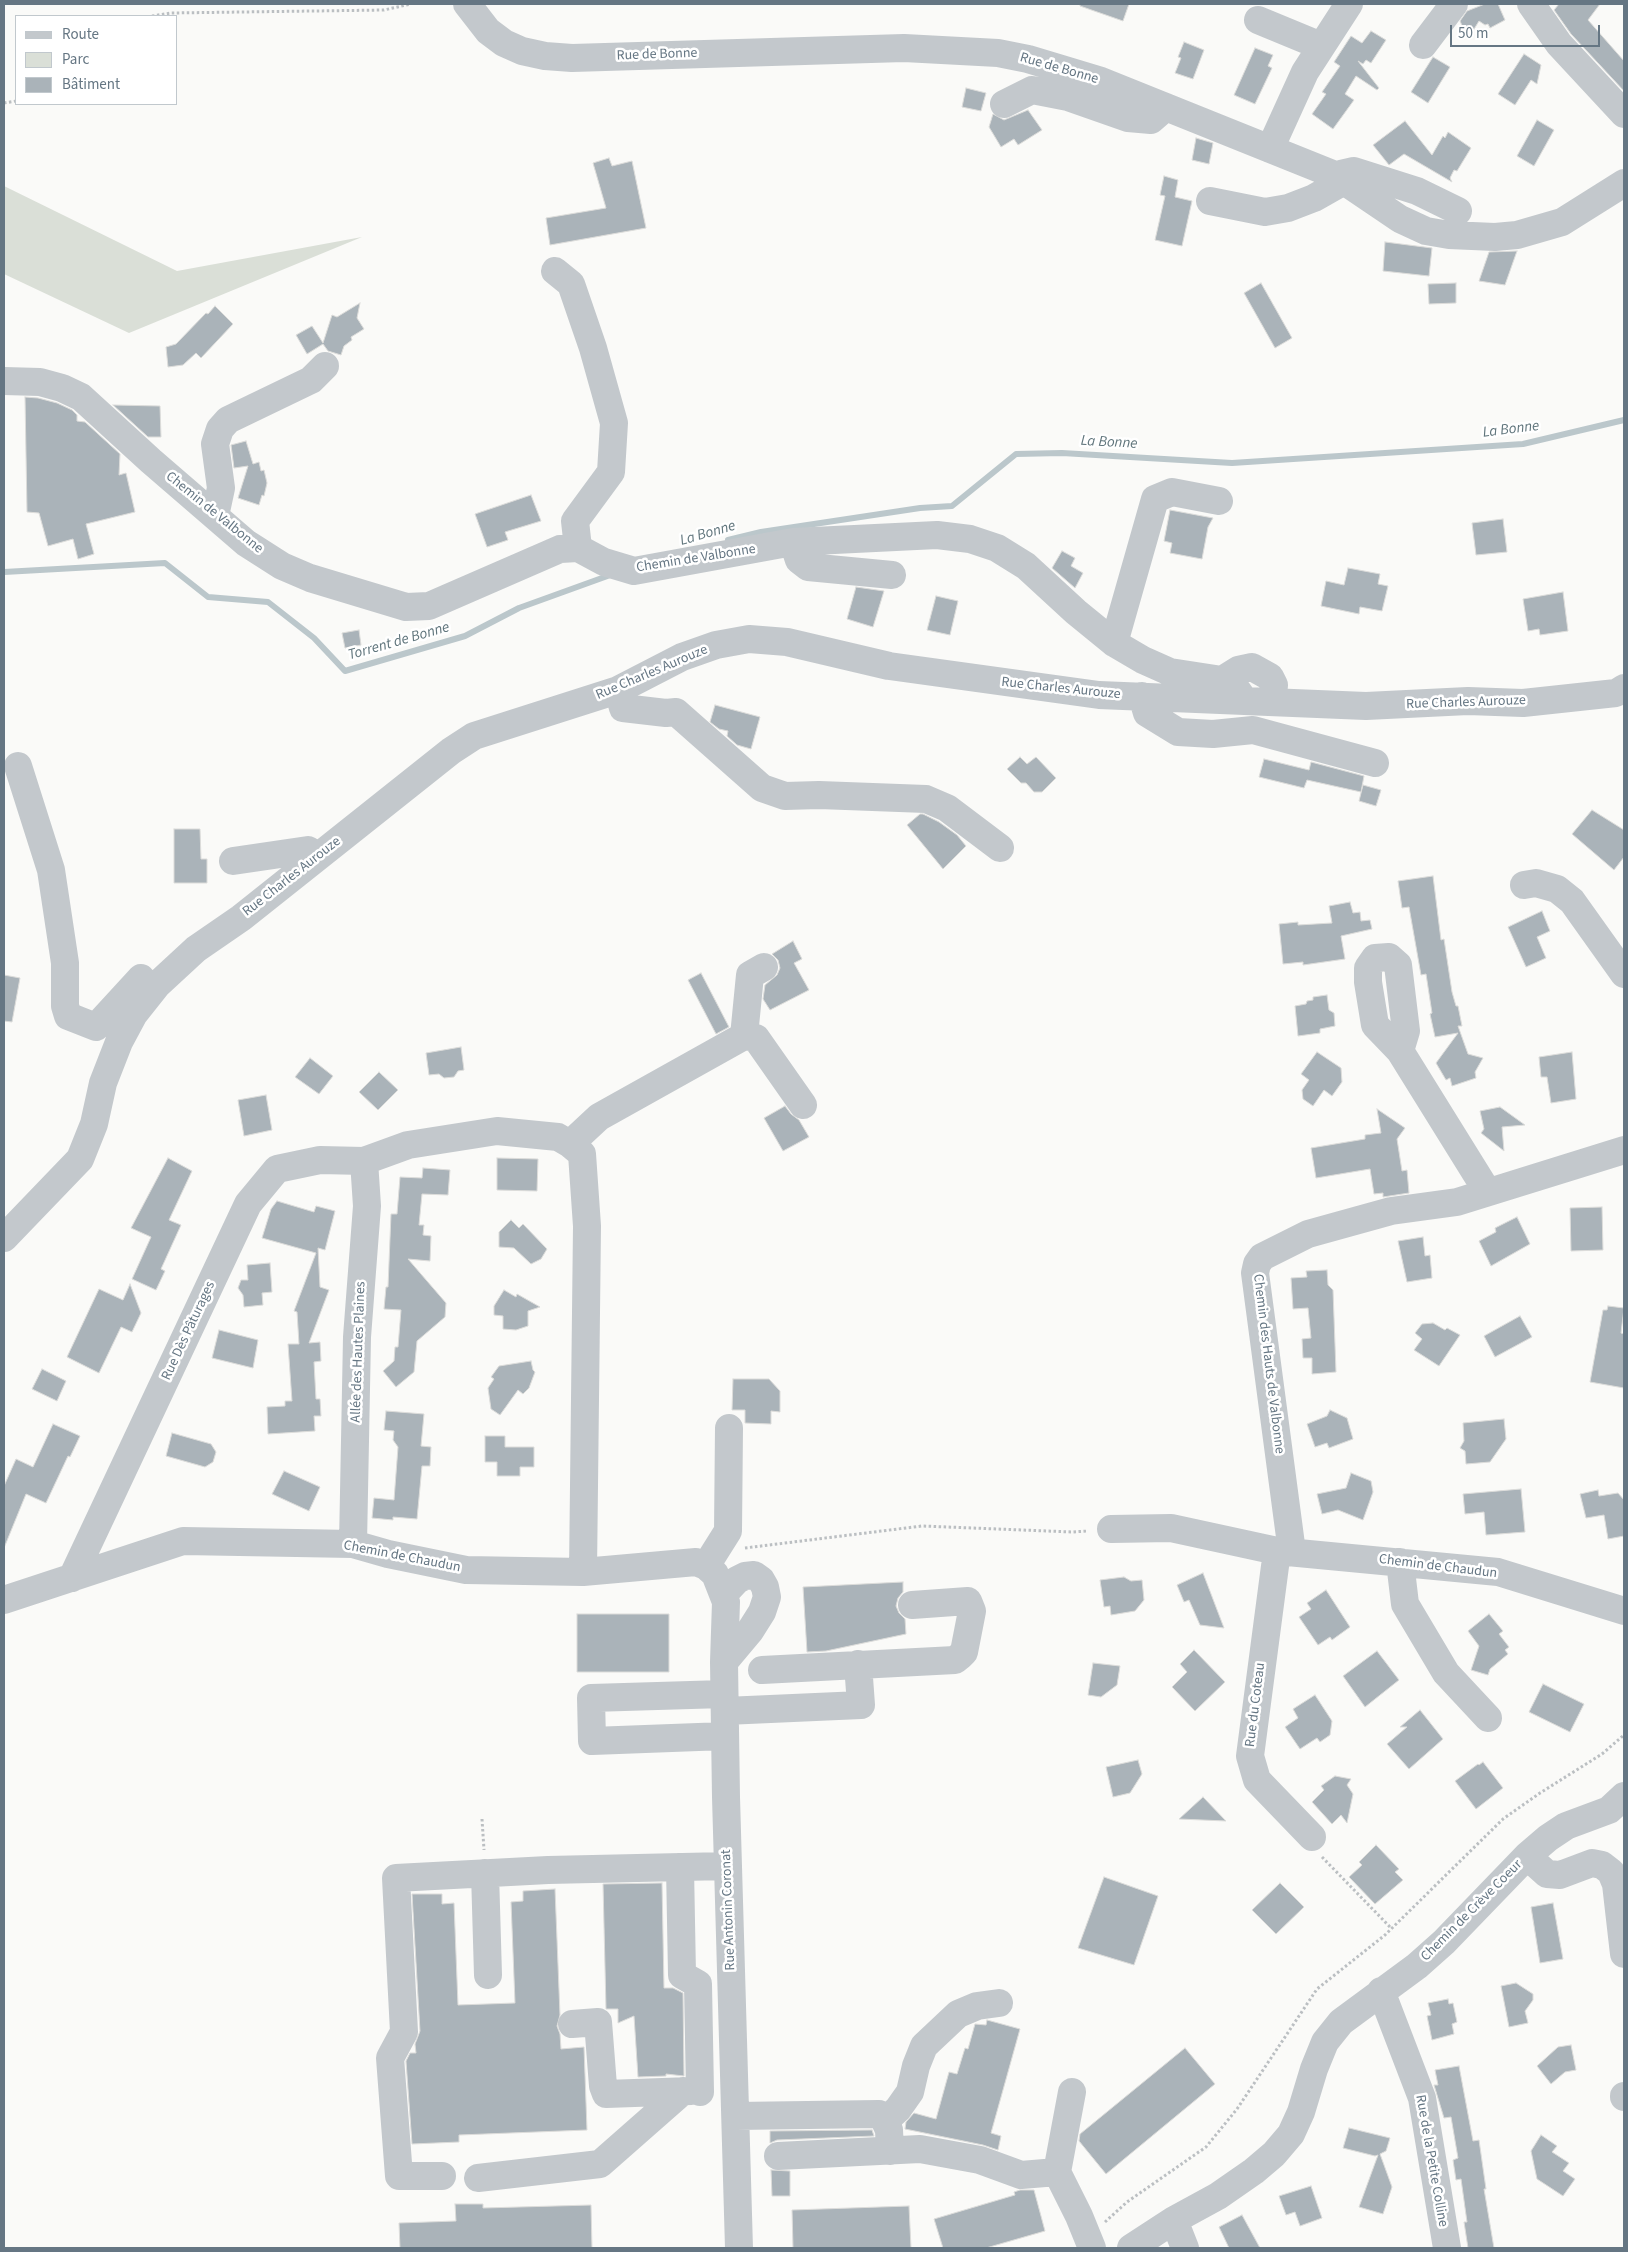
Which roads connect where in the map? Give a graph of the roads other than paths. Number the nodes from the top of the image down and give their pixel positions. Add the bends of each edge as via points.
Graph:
1 (468, 4) edge
2 (1349, 4) edge
3 (1454, 4) edge
4 (1531, 4) edge
5 (1258, 20) dead end
6 (1423, 45) dead end
7 (1321, 46) junction
8 (1004, 104) dead end
9 (1166, 107) junction
10 (1624, 114) edge
11 (1270, 149) junction
12 (1339, 178) junction
13 (1624, 183) edge
14 (1210, 201) dead end
15 (1458, 211) dead end
16 (555, 271) dead end
17 (325, 366) dead end
18 (4, 381) edge
19 (1219, 501) dead end
20 (215, 516) junction
21 (793, 542) junction
22 (578, 548) junction
23 (892, 575) dead end
24 (1114, 643) junction
25 (1222, 680) junction
26 (618, 690) junction
27 (1621, 695) edge
28 (1142, 696) junction
29 (1244, 700) junction
30 (1272, 702) junction
31 (1375, 763) dead end
32 (18, 766) dead end
33 (1000, 848) dead end
34 (318, 856) junction
35 (233, 861) dead end
36 (1524, 885) dead end
37 (224, 930) junction
38 (764, 967) dead end
39 (1624, 974) edge
40 (744, 1036) junction
41 (1400, 1051) dead end
42 (803, 1105) dead end
43 (570, 1144) junction
44 (1624, 1150) edge
45 (364, 1161) junction
46 (1488, 1191) junction
47 (4, 1238) edge
48 (729, 1428) dead end
49 (1111, 1529) road end
50 (353, 1544) junction
51 (1285, 1551) junction
52 (1400, 1562) junction
53 (583, 1572) junction
54 (72, 1578) junction
55 (715, 1578) junction
56 (4, 1600) edge
57 (912, 1605) dead end
58 (1624, 1611) edge
59 (724, 1662) junction
60 (858, 1664) junction
61 (762, 1670) dead end
62 (724, 1713) junction
63 (1488, 1718) dead end
64 (1624, 1796) edge
65 (1312, 1836) road end
66 (1527, 1856) junction
67 (728, 1866) junction
68 (680, 1867) junction
69 (485, 1873) junction
70 (1624, 1954) edge
71 (488, 1975) dead end
72 (1381, 1991) junction
73 (998, 2003) dead end
74 (572, 2024) dead end
75 (692, 2091) junction
76 (1072, 2092) dead end
77 (735, 2104) junction
78 (885, 2121) junction
79 (890, 2151) junction
80 (778, 2156) dead end
81 (1057, 2172) junction
82 (442, 2176) dead end
83 (478, 2178) dead end
84 (1174, 2220) junction
85 (1089, 2243) edge
86 (739, 2248) edge
87 (1131, 2248) edge
88 (1185, 2248) edge
89 (1447, 2248) edge

1 - 9 street, Rue de Bonne via 488,31 504,43 544,56 572,58 904,48 998,53 1101,80
2 - 7 street
3 - 6 street
4 - 10 street via 1559,44
5 - 7 street
7 - 11 street via 1305,72
8 - 9 street via 1032,90 1068,97 1128,118 1151,120
9 - 11 street, Rue de Bonne
11 - 12 street, Rue de Bonne
12 - 13 street, Rue de Bonne via 1400,219 1426,231 1480,237 1517,235 1562,222
12 - 14 street via 1314,198 1288,208 1265,212
12 - 15 street via 1354,171 1417,191
16 - 22 street via 571,284 614,423 611,472 575,522
17 - 20 street via 311,380 228,420 220,429 215,444 221,488
18 - 20 street, Chemin de Valbonne via 40,382 81,397
19 - 24 street via 1172,492 1155,499
20 - 22 street, Chemin de Valbonne via 282,566 310,578 406,607 429,606 560,549
21 - 22 street, Chemin de Valbonne via 634,571 604,562
21 - 23 street via 799,560 808,567
21 - 24 street, Chemin de Valbonne via 937,535 997,548 1026,566
24 - 25 street, Chemin de Valbonne via 1170,672
25 - 29 street via 1234,686
25 - 30 street via 1238,670 1252,667 1270,677 1274,685
26 - 28 street, Rue Charles Aurouze via 682,657 716,645 749,640 786,642 944,675 1099,695
26 - 33 street via 623,708 676,712 762,788 784,796 926,799 947,808
26 - 34 street, Rue Charles Aurouze via 474,736
27 - 30 street, Rue Charles Aurouze via 1523,703 1468,701 1366,706
28 - 29 street, Rue Charles Aurouze
28 - 31 street via 1147,713 1178,732 1213,734 1253,730
29 - 30 street, Rue Charles Aurouze
32 - 37 street via 51,870 65,963 68,1016 96,1027 155,963 210,927
34 - 35 street via 308,850
34 - 37 street, Rue Charles Aurouze
36 - 39 street via 1556,888 1572,901
37 - 47 street, Rue Charles Aurouze via 196,949 157,984 134,1014 103,1083 94,1124 80,1159
38 - 40 street via 750,975
40 - 42 street via 756,1038
40 - 43 street via 599,1117
41 - 46 street
43 - 45 street via 558,1136 497,1131 408,1145
43 - 53 street via 582,1154 587,1226
44 - 46 street, Chemin des Hauts de Valbonne
45 - 50 street, Allée des Hautes Plaines via 367,1206 357,1337
45 - 54 street, Rue Dès Pâturages via 320,1160 278,1170 248,1204
46 - 51 street, Chemin des Hauts de Valbonne via 1456,1202 1391,1212 1308,1234 1262,1257 1257,1264 1255,1273
48 - 55 street via 728,1532
49 - 51 street, Chemin de Chaudun via 1172,1528
50 - 53 street, Chemin de Chaudun via 466,1570
50 - 54 street, Chemin de Chaudun via 183,1540
51 - 52 street, Chemin de Chaudun
51 - 65 street, Rue du Coteau via 1250,1756 1257,1780
52 - 58 street, Chemin de Chaudun via 1498,1572
52 - 63 street via 1405,1604 1446,1673
53 - 55 street, Chemin de Chaudun via 696,1562
54 - 56 street, Chemin de Chaudun
55 - 59 street, Rue Antonin Coronat via 726,1602
55 - 59 street via 736,1580 754,1576 761,1580 767,1597 750,1631
57 - 60 street via 968,1601 972,1611 964,1652 955,1660
59 - 62 street, Rue Antonin Coronat
60 - 61 street
60 - 62 street via 861,1705
62 - 67 street, Rue Antonin Coronat
64 - 66 street, Chemin de Crève Coeur via 1608,1810 1566,1826
66 - 70 street via 1547,1874 1560,1875 1592,1863 1611,1872 1616,1884
66 - 72 street, Chemin de Crève Coeur via 1444,1942
67 - 68 street
67 - 77 street, Rue Antonin Coronat
68 - 69 street
68 - 75 street via 682,1975 698,1984
69 - 71 street
69 - 82 street via 396,1878 404,2032 390,2058 399,2176
72 - 84 street, Chemin de Crève Coeur via 1341,2022 1325,2042 1291,2134 1274,2154 1218,2196
72 - 89 street, Rue de la Petite Colline via 1422,2098
73 - 78 street via 976,2006 958,2014 929,2040 916,2066 910,2092
74 - 75 street via 598,2022 606,2094
75 - 77 street
75 - 83 street via 600,2164
76 - 81 street
77 - 78 street via 879,2114
77 - 86 street, Rue Antonin Coronat
78 - 79 street
79 - 80 street
79 - 81 street via 920,2149 971,2158 1021,2175
81 - 85 street via 1080,2216
84 - 87 street, Chemin de Crève Coeur
84 - 88 street

